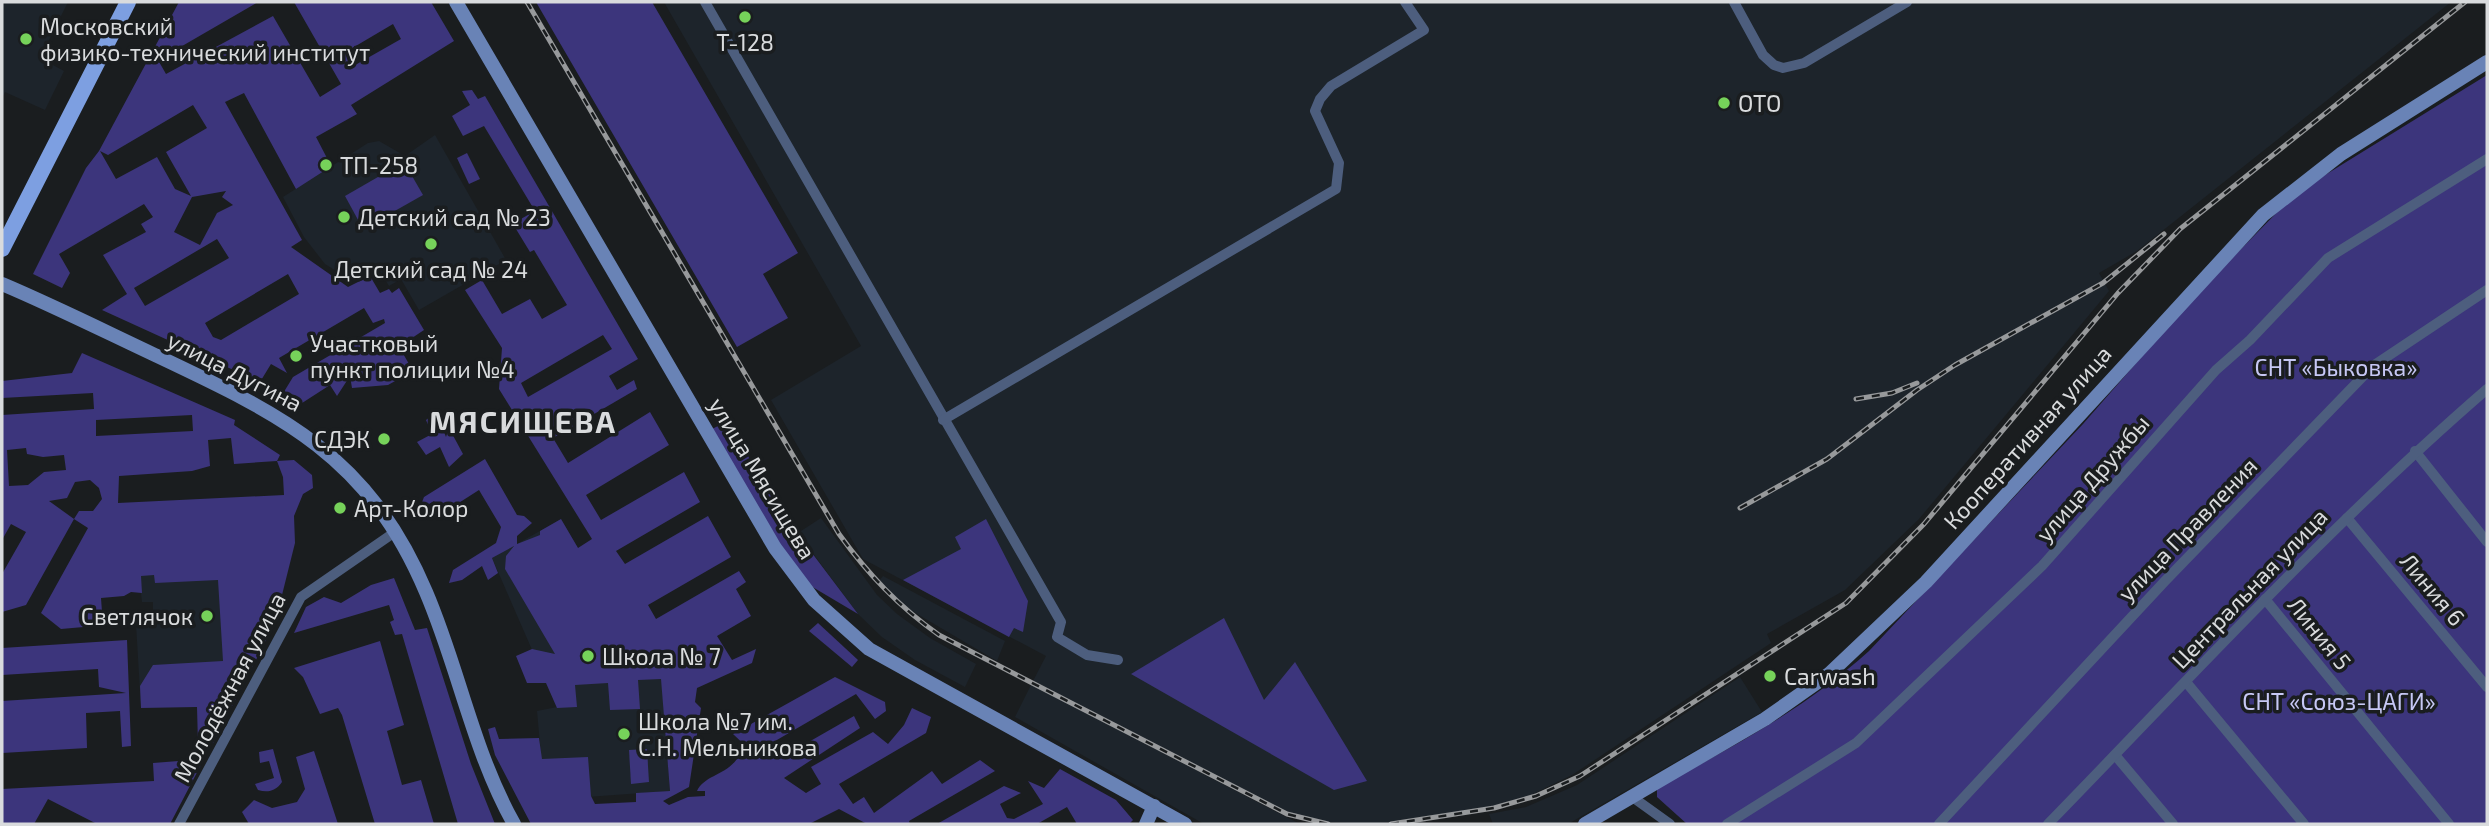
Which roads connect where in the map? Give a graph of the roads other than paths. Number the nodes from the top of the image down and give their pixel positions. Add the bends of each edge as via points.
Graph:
1 (128, 2) edge
2 (456, 2) edge
3 (705, 2) edge
4 (1405, 2) edge
5 (1734, 2) edge
6 (1907, 2) edge
7 (2487, 62) edge
8 (2487, 159) edge
9 (2, 249) edge
10 (2, 284) edge
11 (2487, 290) edge
12 (2487, 388) edge
13 (943, 420) junction
14 (2415, 451) junction
15 (2347, 518) junction
16 (395, 532) junction
17 (2487, 542) edge
18 (2265, 599) junction
19 (1118, 660) dead end
20 (2186, 682) junction
21 (2487, 687) edge
22 (2115, 755) junction
23 (1631, 796) junction
24 (1154, 806) junction
25 (180, 824) edge
26 (514, 824) edge
27 (1146, 824) edge
28 (1185, 824) edge
29 (1585, 824) edge
30 (1670, 824) edge
31 (1727, 824) edge
32 (1939, 824) edge
33 (2048, 824) edge
34 (2173, 824) edge
35 (2304, 824) edge
36 (2449, 824) edge

1 - 9 main road
2 - 24 main road, улица Мясищева via 775,548 814,600 876,653
3 - 13 street
4 - 13 street via 1424,30 1331,86 1315,111 1339,163 1336,189
5 - 6 street via 1763,55 1783,68 1804,63
7 - 23 main road, Кооперативная улица via 2341,154 2263,215 1926,582 1829,674 1765,719
8 - 31 street, улица Дружбы via 2328,258 2216,370 2042,566 1856,743
10 - 16 main road, улица Дугина via 239,395 300,430 363,488
11 - 32 street, улица Правления via 2374,366
12 - 14 street, Центральная улица
13 - 19 street via 1061,622 1057,637 1087,655
14 - 15 street, Центральная улица
14 - 17 street
15 - 18 street, Центральная улица
15 - 21 street, Линия 6
16 - 25 street, Молодёжная улица via 301,597
16 - 26 main road, улица Дугина via 426,592 485,766
18 - 20 street, Центральная улица
18 - 36 street, Линия 5
20 - 22 street, Центральная улица
20 - 35 street
22 - 33 street, Центральная улица
22 - 34 street
23 - 29 main road, Кооперативная улица
23 - 30 street
24 - 27 main road
24 - 28 main road, улица Мясищева

